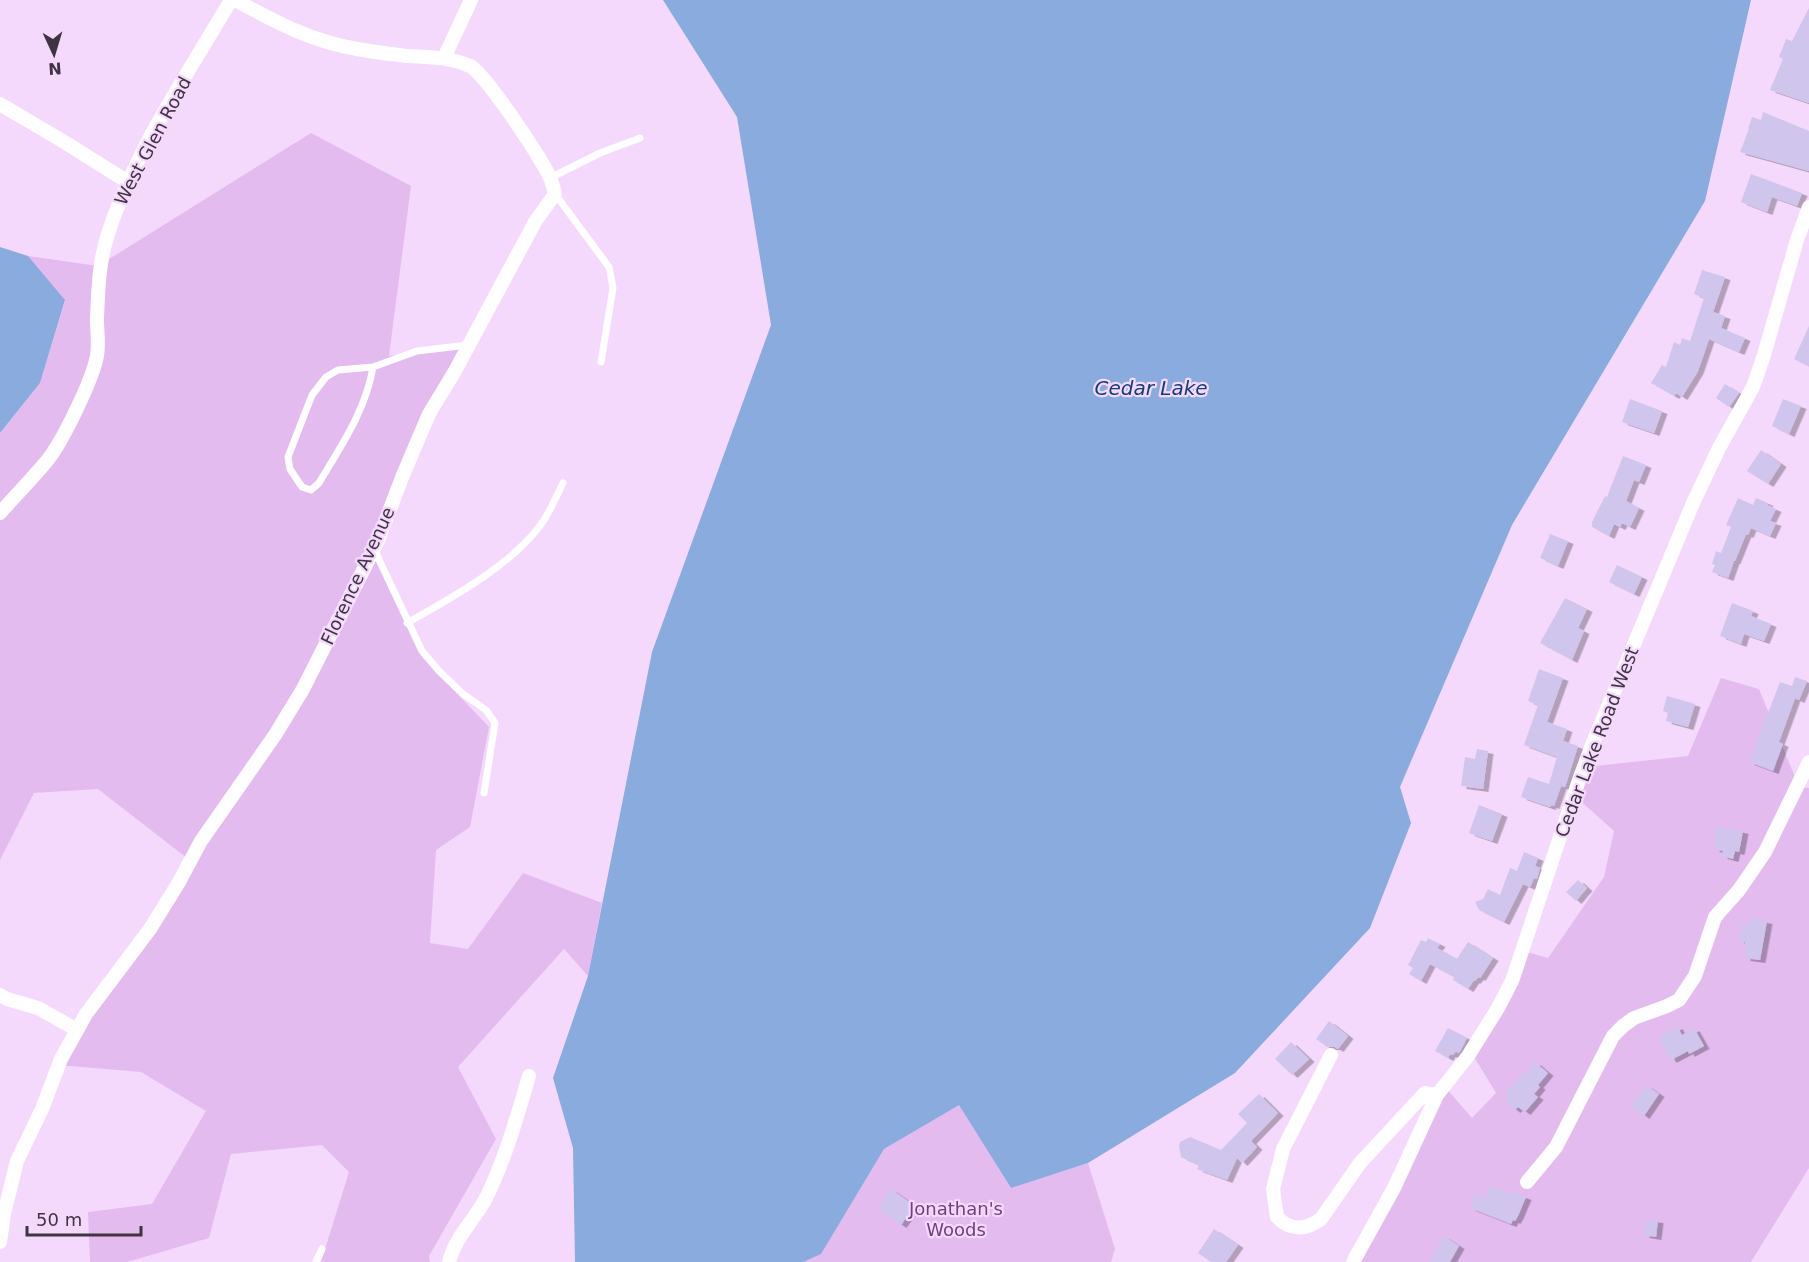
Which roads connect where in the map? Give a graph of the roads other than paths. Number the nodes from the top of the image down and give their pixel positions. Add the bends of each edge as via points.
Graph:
1 (233, 0) edge
2 (471, 0) edge
3 (444, 58) junction
4 (0, 104) edge
5 (640, 138) dead end
6 (550, 178) junction
7 (128, 182) junction
8 (555, 194) junction
9 (1809, 207) edge
10 (468, 345) junction
11 (601, 362) dead end
12 (373, 367) junction
13 (563, 483) dead end
14 (0, 513) edge
15 (374, 549) junction
16 (407, 623) junction
17 (1809, 762) edge
18 (484, 793) dead end
19 (0, 995) edge
20 (77, 1030) junction
21 (1331, 1055) dead end
22 (529, 1076) dead end
23 (1437, 1095) junction
24 (1527, 1182) dead end
25 (0, 1242) edge
26 (322, 1249) dead end
27 (316, 1262) edge
28 (449, 1262) edge
29 (1353, 1262) edge

1 - 3 street via 321,41 357,50
1 - 7 street, West Glen Road via 152,134
2 - 3 street
3 - 6 street via 472,67 488,84
4 - 7 street
5 - 6 lane
6 - 8 street
7 - 14 street, West Glen Road via 100,264 97,356 87,385 47,461
8 - 10 street, Florence Avenue via 535,222
8 - 11 lane via 609,267 613,288
9 - 23 street, Cedar Lake Road West via 1753,387 1693,503 1597,734 1512,981 1468,1056
10 - 12 lane via 417,351
10 - 15 street, Florence Avenue via 429,414
12 - 12 lane via 338,370 326,377 312,395 288,457 290,469 302,487 311,490 319,483 357,418
13 - 16 lane via 544,521 517,551 462,591
15 - 16 lane
15 - 20 street, Florence Avenue via 319,659 275,735 201,840 150,929
16 - 18 lane via 422,651 439,671 486,710 495,723
17 - 24 street via 1766,852 1715,916 1695,976 1679,1000 1634,1018 1613,1036 1556,1147
19 - 20 street via 38,1008
20 - 25 street, Florence Avenue via 17,1161
21 - 23 street via 1283,1149 1273,1196 1277,1217 1288,1226 1302,1228 1321,1219 1360,1163 1425,1093
22 - 28 street via 492,1183
23 - 29 street, Cedar Lake Road West via 1394,1188
26 - 27 lane

